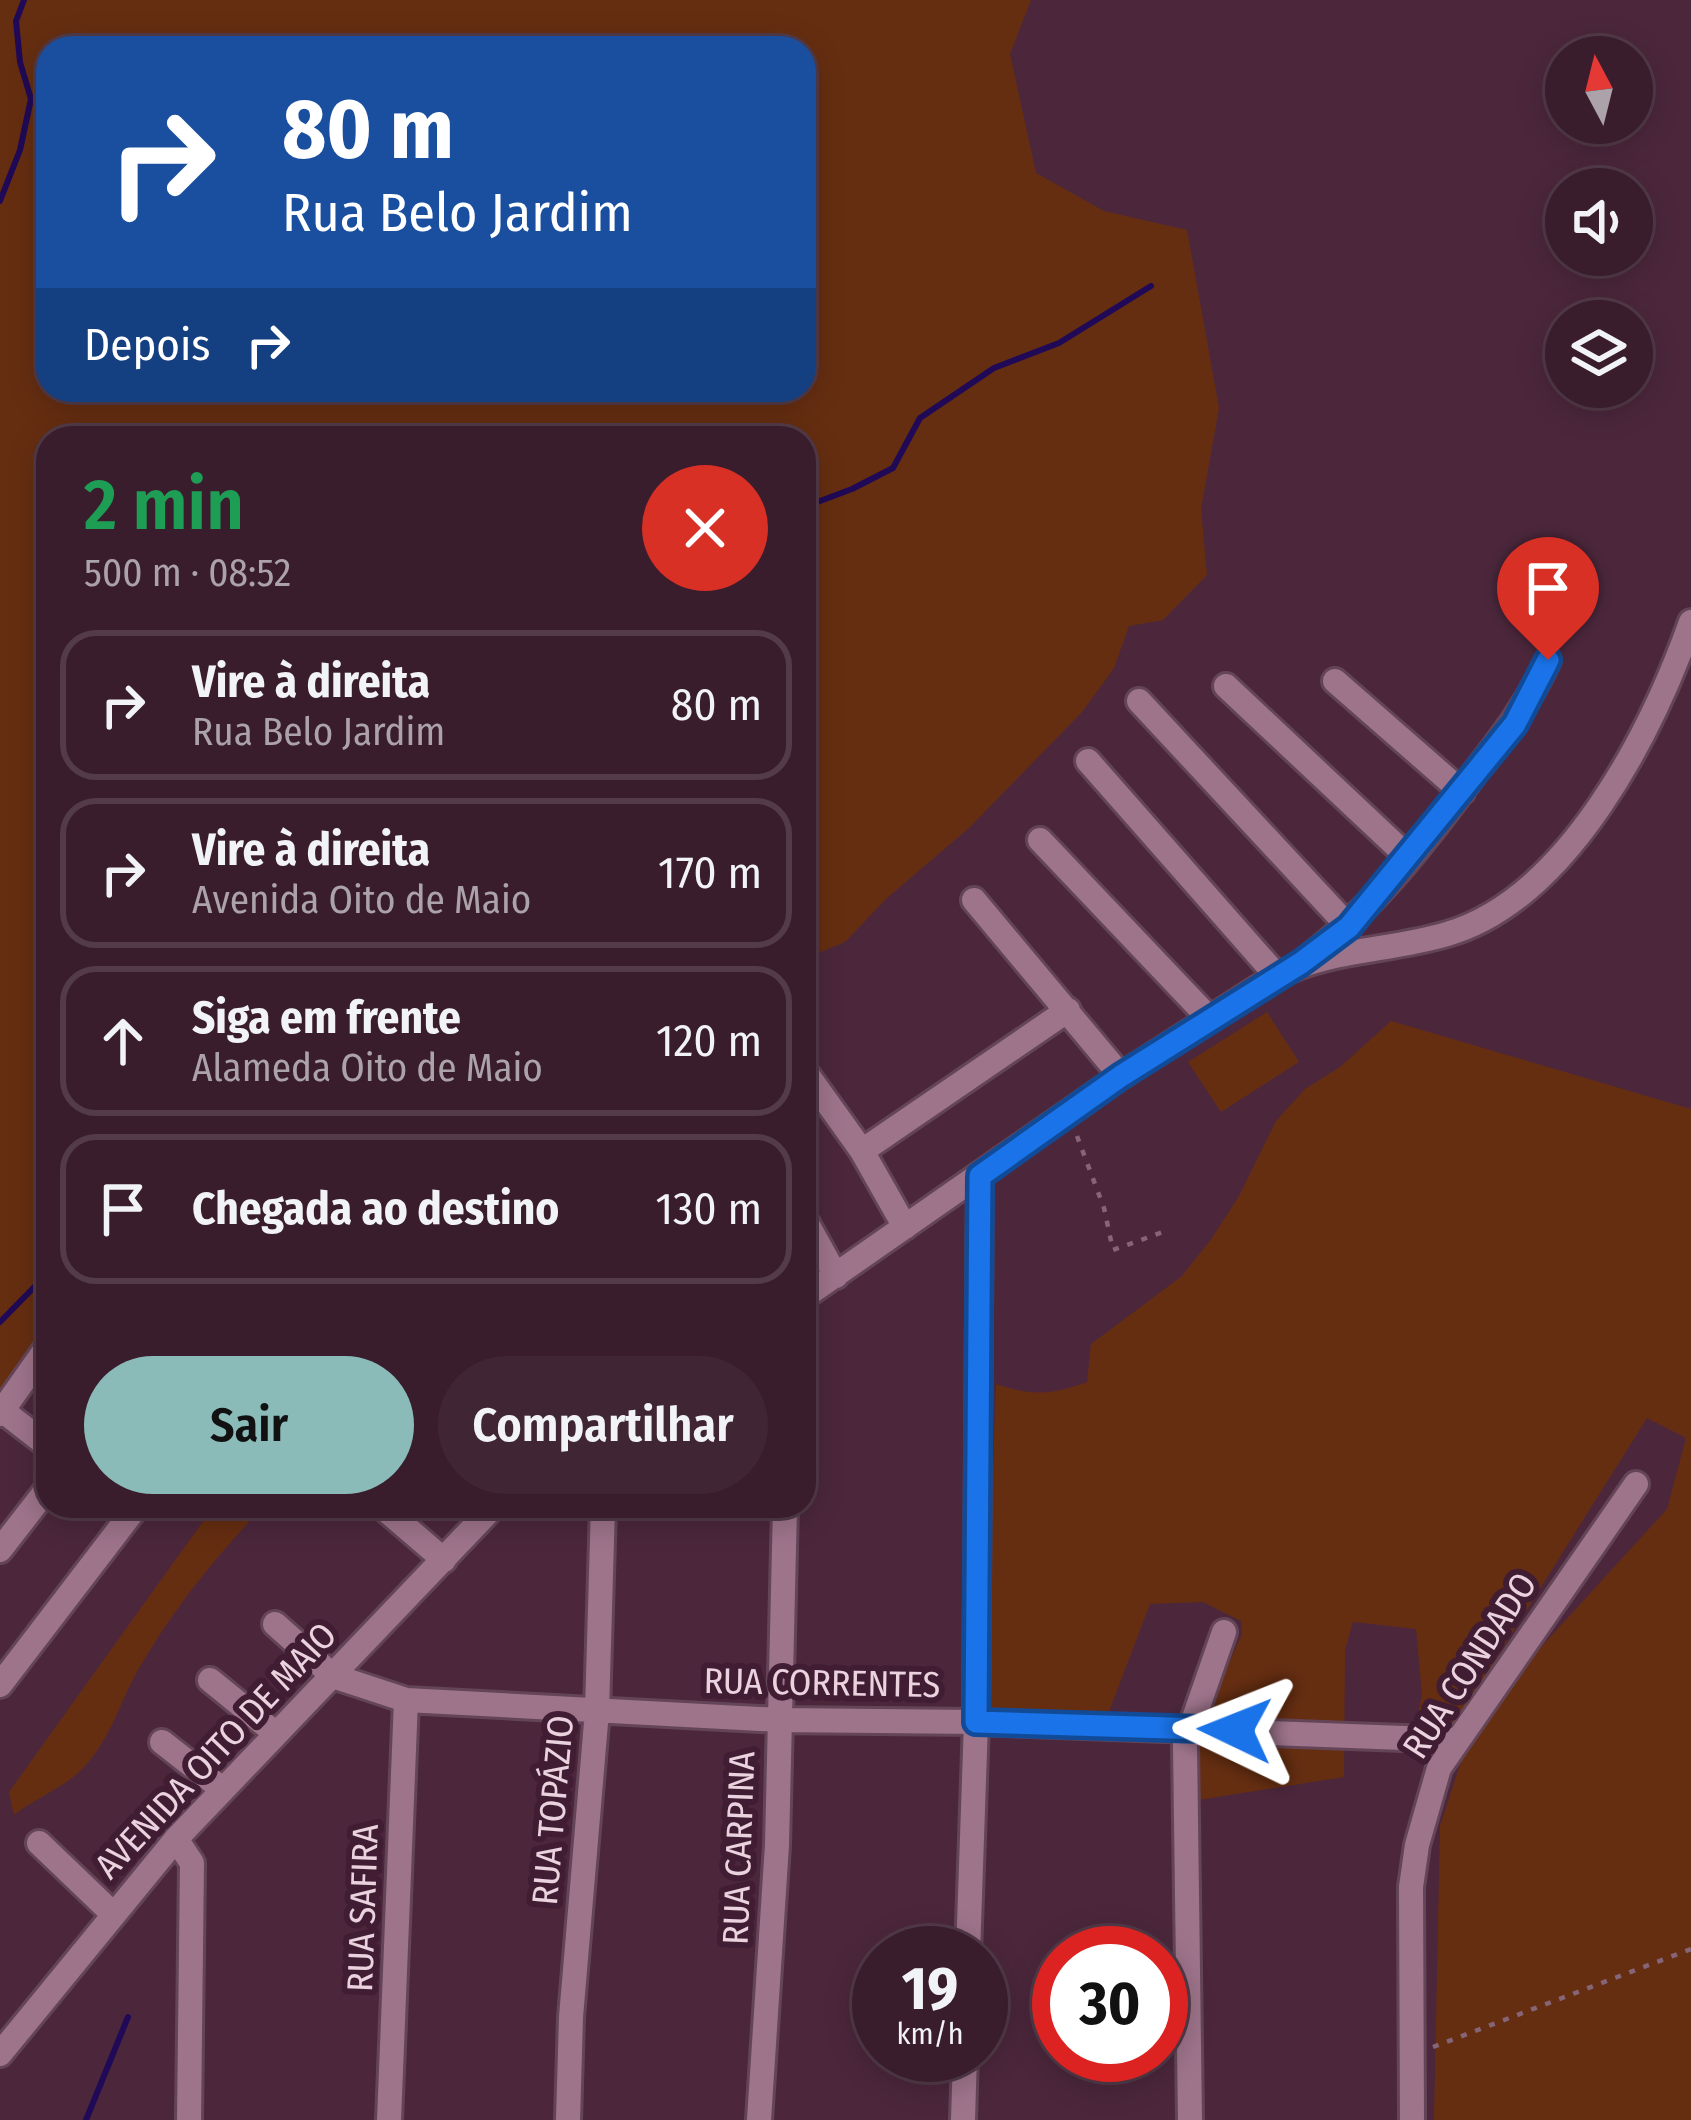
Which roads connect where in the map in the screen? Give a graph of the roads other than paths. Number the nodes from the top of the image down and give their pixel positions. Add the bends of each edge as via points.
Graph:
1 (1691, 622) edge
2 (1548, 660) dead end
3 (1334, 681) dead end
4 (1226, 686) dead end
5 (1139, 701) dead end
6 (1088, 761) dead end
7 (1462, 792) junction
8 (1040, 840) dead end
9 (1408, 857) junction
10 (974, 900) dead end
11 (1349, 927) junction
12 (1301, 963) junction
13 (1277, 976) junction
14 (1068, 1010) junction
15 (1210, 1019) junction
16 (1121, 1076) junction
17 (816, 1087) edge
18 (862, 1151) junction
19 (980, 1176) junction
20 (904, 1227) junction
21 (816, 1240) edge
22 (836, 1276) junction
23 (816, 1289) edge
24 (36, 1363) edge
25 (1, 1412) edge
26 (36, 1437) edge
27 (1636, 1484) dead end
28 (36, 1504) edge
29 (123, 1518) edge
30 (396, 1518) edge
31 (483, 1518) edge
32 (603, 1518) edge
33 (785, 1518) edge
34 (0, 1550) edge
35 (444, 1560) junction
36 (275, 1624) dead end
37 (1224, 1632) dead end
38 (334, 1676) junction
39 (210, 1680) dead end
40 (0, 1685) edge
41 (406, 1700) junction
42 (597, 1712) junction
43 (779, 1720) junction
44 (976, 1722) junction
45 (1190, 1729) junction
46 (275, 1733) junction
47 (1457, 1740) junction
48 (162, 1742) dead end
49 (222, 1790) junction
50 (176, 1839) junction
51 (39, 1843) dead end
52 (112, 1913) junction
53 (969, 1926) edge
54 (0, 2054) edge
55 (964, 2082) edge
56 (189, 2120) edge
57 (388, 2120) edge
58 (568, 2120) edge
59 (759, 2120) edge
60 (963, 2120) edge
61 (1190, 2120) edge
62 (1412, 2120) edge

1 - 12 street via 1644,734 1534,883 1479,923 1450,933
2 - 7 street via 1515,724
3 - 7 street
4 - 9 street
5 - 11 street
6 - 13 street
7 - 9 street
8 - 15 street
9 - 11 street
10 - 14 street
11 - 12 street
12 - 13 street
13 - 15 street
14 - 16 street
14 - 18 street
15 - 16 street
16 - 19 street
17 - 18 street
18 - 20 street
19 - 20 street
19 - 44 street
20 - 22 street
21 - 22 street
22 - 23 street
24 - 25 street
25 - 26 street
27 - 47 street, RUA CONDADO
28 - 34 street
29 - 40 street
30 - 35 street
31 - 35 street, AVENIDA OITO DE MAIO
32 - 42 street, RUA TOPÁZIO
33 - 43 street, RUA CARPINA
35 - 38 street, AVENIDA OITO DE MAIO
36 - 38 street
37 - 45 street
38 - 41 street, RUA CORRENTES
38 - 46 street, AVENIDA OITO DE MAIO
39 - 46 street
41 - 42 street, RUA CORRENTES
41 - 57 street, RUA SAFIRA
42 - 43 street, RUA CORRENTES
42 - 58 street, RUA TOPÁZIO
43 - 44 street, RUA CORRENTES
43 - 59 street, RUA CARPINA
44 - 45 street, RUA CORRENTES
44 - 53 street
45 - 47 street, RUA CORRENTES
45 - 61 street
46 - 49 street, AVENIDA OITO DE MAIO
47 - 62 street, RUA CONDADO via 1438,1768 1411,1887
48 - 49 street
49 - 50 street, AVENIDA OITO DE MAIO
50 - 52 street, AVENIDA OITO DE MAIO
50 - 56 street via 192,1863
51 - 52 street
52 - 54 street, AVENIDA OITO DE MAIO
55 - 60 street

